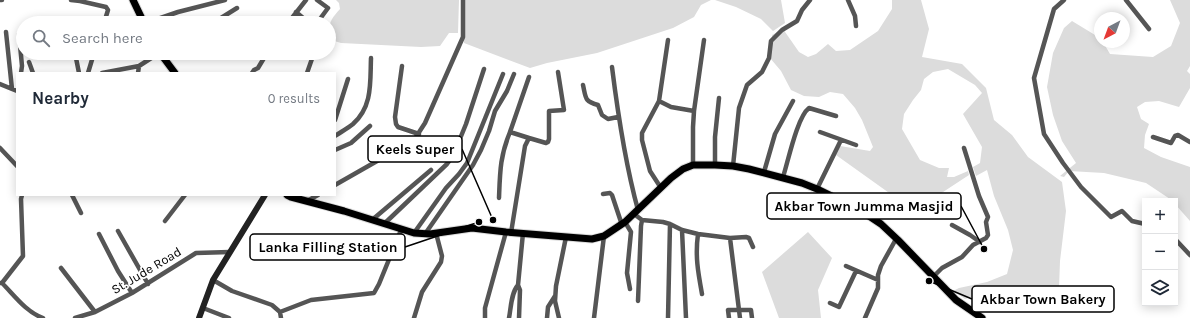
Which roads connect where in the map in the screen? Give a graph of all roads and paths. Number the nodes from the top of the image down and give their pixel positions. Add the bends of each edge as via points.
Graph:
1 (71, 0) edge
2 (133, 0) edge
3 (225, 0) edge
4 (306, 0) edge
5 (317, 0) edge
6 (463, 0) edge
7 (810, 0) edge
8 (848, 0) edge
9 (1064, 0) edge
10 (1126, 0) edge
11 (80, 1) edge
12 (237, 8) dead end
13 (296, 12) junction
14 (106, 16) edge
15 (141, 16) edge
16 (166, 16) edge
17 (224, 16) edge
18 (293, 16) edge
19 (301, 16) edge
20 (322, 16) edge
21 (856, 26) dead end
22 (1149, 29) dead end
23 (6, 32) dead end
24 (668, 40) dead end
25 (704, 40) dead end
26 (370, 58) dead end
27 (21, 60) edge
28 (76, 60) edge
29 (92, 60) edge
30 (150, 60) edge
31 (166, 60) edge
32 (263, 60) edge
33 (312, 60) edge
34 (29, 62) dead end
35 (139, 66) junction
36 (402, 66) dead end
37 (612, 67) dead end
38 (484, 69) dead end
39 (22, 72) edge
40 (33, 72) edge
41 (79, 72) edge
42 (88, 72) edge
43 (107, 72) edge
44 (138, 72) edge
45 (174, 72) edge
46 (253, 72) edge
47 (307, 72) edge
48 (558, 72) dead end
49 (503, 74) dead end
50 (514, 74) dead end
51 (529, 77) dead end
52 (348, 79) dead end
53 (0, 84) edge
54 (583, 85) dead end
55 (15, 90) edge
56 (719, 98) dead end
57 (659, 101) junction
58 (793, 101) dead end
59 (694, 111) junction
60 (836, 116) dead end
61 (336, 117) edge
62 (618, 117) junction
63 (370, 126) dead end
64 (510, 132) junction
65 (820, 132) dead end
66 (419, 134) junction
67 (336, 135) edge
68 (1153, 137) dead end
69 (529, 138) junction
70 (841, 140) junction
71 (1190, 142) edge
72 (856, 145) dead end
73 (0, 148) edge
74 (964, 148) dead end
75 (336, 150) edge
76 (16, 165) edge
77 (693, 165) junction
78 (715, 165) junction
79 (734, 166) junction
80 (431, 170) dead end
81 (764, 172) junction
82 (783, 177) junction
83 (336, 184) edge
84 (661, 188) junction
85 (817, 189) junction
86 (603, 194) dead end
87 (22, 196) edge
88 (72, 196) edge
89 (184, 196) edge
90 (264, 196) edge
91 (288, 196) edge
92 (316, 196) edge
93 (500, 198) dead end
94 (307, 201) junction
95 (636, 212) junction
96 (81, 213) dead end
97 (372, 220) junction
98 (642, 220) junction
99 (165, 221) dead end
100 (624, 223) junction
101 (1142, 223) edge
102 (384, 224) junction
103 (670, 224) junction
104 (952, 225) dead end
105 (401, 230) junction
106 (682, 230) junction
107 (118, 231) dead end
108 (509, 232) junction
109 (414, 233) junction
110 (436, 233) junction
111 (524, 233) junction
112 (99, 234) dead end
113 (425, 234) junction
114 (698, 234) junction
115 (604, 236) junction
116 (566, 237) junction
117 (730, 238) junction
118 (896, 239) junction
119 (980, 242) junction
120 (1178, 242) edge
121 (753, 248) dead end
122 (230, 252) junction
123 (1190, 255) edge
124 (846, 266) dead end
125 (62, 268) dead end
126 (856, 270) junction
127 (933, 277) junction
128 (213, 280) junction
129 (878, 280) junction
130 (1, 283) edge
131 (148, 284) junction
132 (518, 285) junction
133 (630, 289) dead end
134 (132, 293) junction
135 (702, 294) dead end
136 (556, 295) junction
137 (638, 301) dead end
138 (830, 303) dead end
139 (203, 308) junction
140 (738, 309) junction
141 (95, 312) junction
142 (280, 312) junction
143 (43, 318) edge
144 (75, 318) edge
145 (199, 318) edge
146 (229, 318) edge
147 (282, 318) edge
148 (414, 318) edge
149 (485, 318) edge
150 (509, 318) edge
151 (519, 318) edge
152 (547, 318) edge
153 (559, 318) edge
154 (594, 318) edge
155 (668, 318) edge
156 (686, 318) edge
157 (729, 318) edge
158 (740, 318) edge
159 (752, 318) edge
160 (865, 318) edge
161 (982, 318) edge

1 - 11 street
2 - 15 main road
3 - 16 street
4 - 13 street
5 - 20 street via 328,8
6 - 66 street via 463,37
7 - 79 street via 797,21 782,30 772,41 769,58 762,72 747,85 739,108
8 - 21 street
9 - 101 street via 1054,10 1034,78 1044,134 1081,187 1111,217 1122,211 1132,220
10 - 22 street
11 - 14 street via 106,7
12 - 17 street
13 - 18 street
13 - 19 street
23 - 55 street
24 - 57 street
25 - 59 street
26 - 67 street via 370,95 367,104 353,124
27 - 39 street
28 - 41 street
29 - 42 street
30 - 35 street
31 - 45 main road
32 - 46 street
33 - 47 street
34 - 40 street
35 - 43 street
35 - 44 street
36 - 66 street via 396,124
37 - 62 street
38 - 102 street via 453,156
48 - 69 street via 564,110 549,111 548,142
49 - 109 street via 467,163
50 - 113 street via 495,111 476,160
51 - 64 street
52 - 61 street
53 - 55 street
54 - 62 street via 587,101 598,105 602,115 608,120
56 - 78 street
57 - 59 street
57 - 84 street via 642,133 642,140 650,171
58 - 81 street via 775,134
59 - 77 street
60 - 82 street via 809,108 806,110 798,126
62 - 95 street
63 - 75 street via 350,143
64 - 69 street
64 - 93 street via 500,165
65 - 70 street
66 - 83 street via 414,140
68 - 71 street via 1171,143 1178,135
69 - 108 street via 525,146
70 - 72 street
70 - 85 street
73 - 76 street
74 - 119 street via 988,217 988,235
77 - 78 main road
77 - 84 main road via 683,169
78 - 79 main road
79 - 81 main road
80 - 97 street
81 - 82 main road
82 - 85 main road
84 - 95 main road
85 - 118 main road via 860,210 881,224
86 - 100 street via 612,195
87 - 130 street via 23,256
88 - 96 street
89 - 99 street
90 - 122 street
91 - 94 main road
92 - 94 street
94 - 97 main road
95 - 98 street
95 - 100 main road
97 - 102 main road
98 - 103 street
98 - 137 street
100 - 115 main road
100 - 133 street via 632,232 627,273
102 - 105 main road
103 - 106 street
103 - 155 street
104 - 119 street
105 - 109 main road
105 - 142 street via 374,293 311,300
106 - 114 street
106 - 156 street
107 - 131 street
108 - 110 main road via 472,228
108 - 111 main road
108 - 149 street via 485,308
109 - 113 main road
110 - 113 main road
110 - 148 street via 442,256 441,262 422,292
111 - 116 main road
111 - 132 street
112 - 134 street
114 - 117 street
114 - 135 street via 697,270
115 - 116 main road via 592,239
115 - 154 street
116 - 136 street
117 - 121 street via 749,238
117 - 140 street
118 - 127 main road
118 - 129 street via 881,266
119 - 127 street
120 - 123 street
122 - 128 street
122 - 131 street, St. Jude Road via 196,253
124 - 126 street
125 - 141 street
126 - 129 street
126 - 138 street via 839,307
127 - 161 main road via 956,300
128 - 139 street
128 - 142 street via 232,291 272,305
129 - 160 street via 878,288
130 - 143 street via 27,308
131 - 134 street, St. Jude Road
132 - 150 street via 513,294
132 - 151 street
134 - 141 street, St. Jude Road
136 - 152 street via 548,307
136 - 153 street
139 - 145 street
139 - 146 street
140 - 157 street via 728,310
140 - 158 street
140 - 159 street via 751,310
141 - 144 street, St. Jude Road
142 - 147 street

